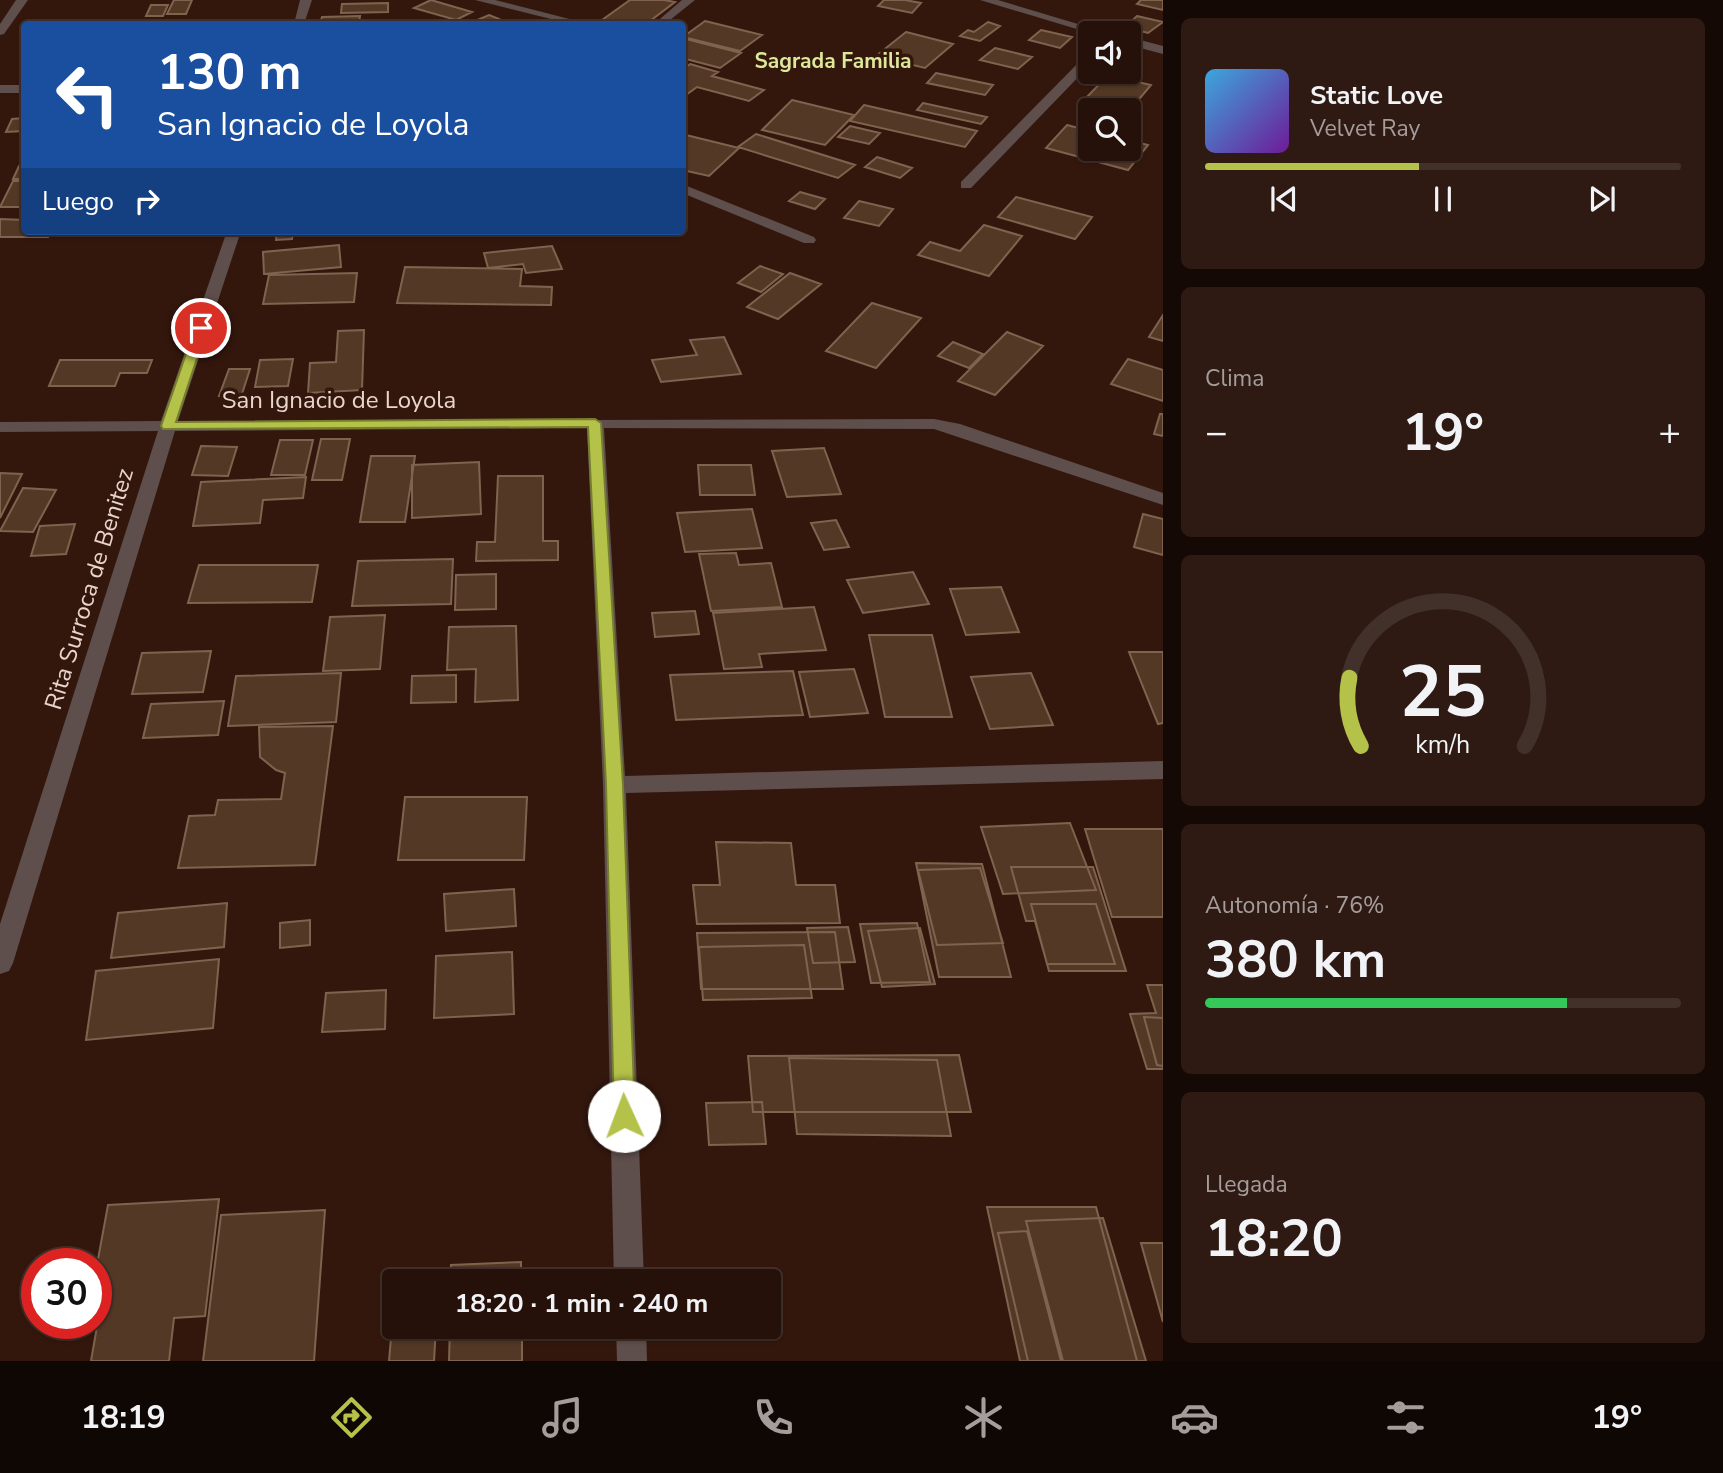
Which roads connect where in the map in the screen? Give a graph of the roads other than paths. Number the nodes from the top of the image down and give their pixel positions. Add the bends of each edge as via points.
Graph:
1 (22, 0) edge
2 (306, 0) edge
3 (481, 0) edge
4 (689, 0) edge
5 (986, 0) edge
6 (300, 21) edge
7 (570, 21) edge
8 (663, 21) edge
9 (1078, 26) edge
10 (0, 32) edge
11 (1141, 44) edge
12 (1163, 50) edge
13 (1078, 70) edge
14 (0, 89) edge
15 (21, 89) edge
16 (966, 185) dead end
17 (686, 190) edge
18 (232, 235) edge
19 (809, 240) dead end
20 (595, 423) junction
21 (168, 426) junction
22 (0, 427) edge
23 (1163, 499) edge
24 (1163, 770) edge
25 (614, 785) junction
26 (0, 963) edge
27 (629, 1269) edge
28 (631, 1339) edge
29 (632, 1361) edge

1 - 10 street
2 - 6 street
3 - 7 street
4 - 8 street
5 - 9 street
11 - 12 street
13 - 16 street
14 - 15 street
17 - 19 street
18 - 21 street, Rita Surroca de Benitez
20 - 21 street, San Ignacio de Loyola
20 - 23 street, San Ignacio de Loyola via 934,424
20 - 25 street
21 - 22 street, San Ignacio de Loyola
21 - 26 street, Rita Surroca de Benitez
24 - 25 street
25 - 27 street
28 - 29 street

